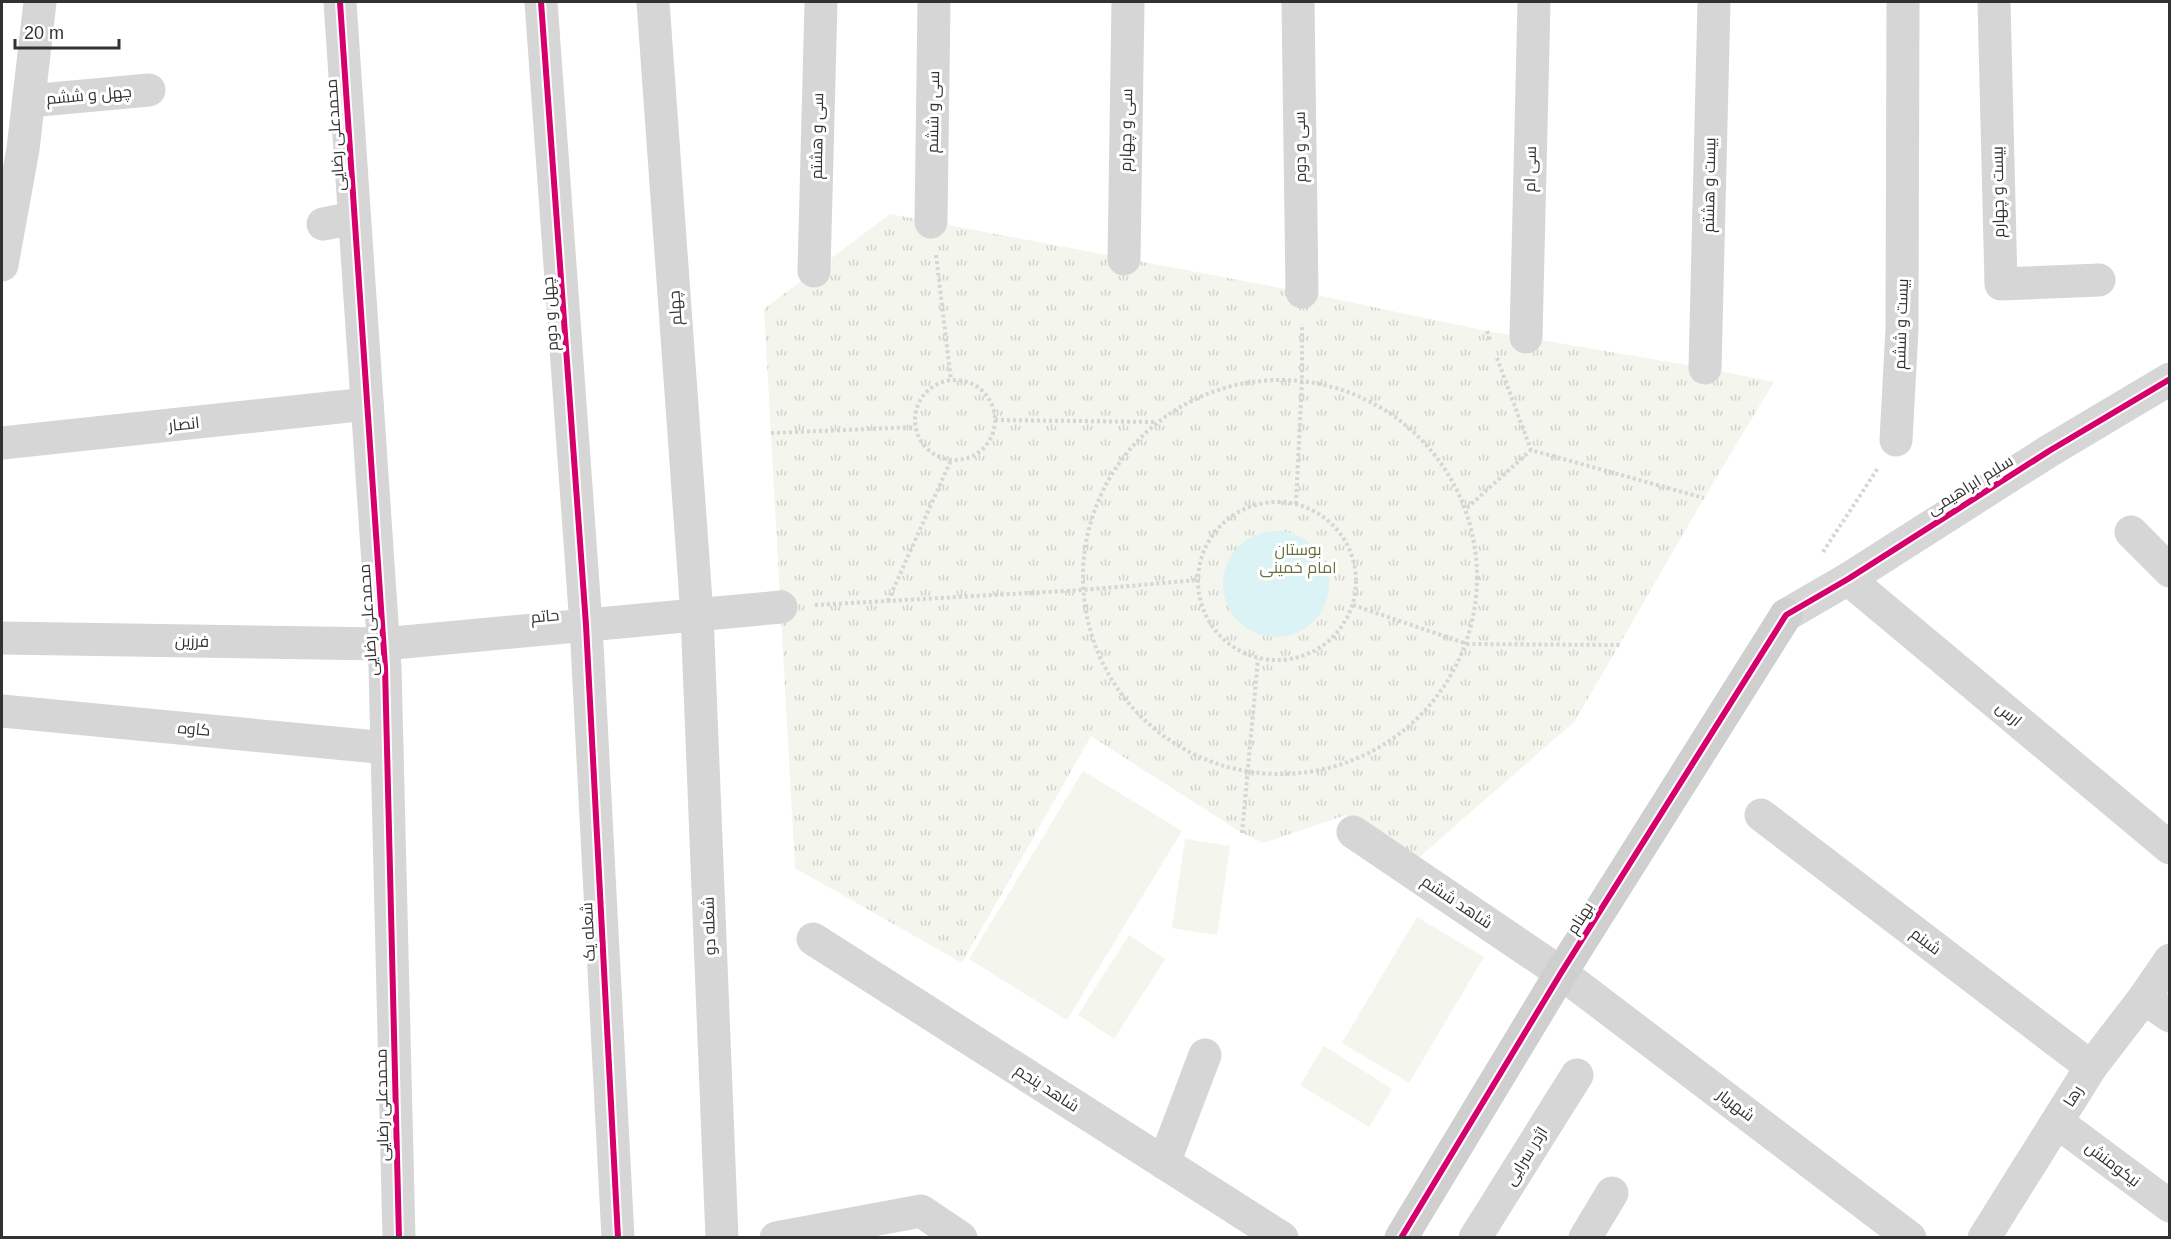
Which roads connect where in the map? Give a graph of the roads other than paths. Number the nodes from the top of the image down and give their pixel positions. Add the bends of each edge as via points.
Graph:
1 (40, 2) edge
2 (340, 2) edge
3 (541, 2) edge
4 (653, 2) edge
5 (820, 2) edge
6 (934, 2) edge
7 (1128, 2) edge
8 (1298, 2) edge
9 (1534, 2) edge
10 (1714, 2) edge
11 (1903, 2) edge
12 (1994, 2) edge
13 (149, 90) dead end
14 (29, 101) junction
15 (931, 222) road end
16 (1124, 259) dead end
17 (2, 265) edge
18 (814, 271) dead end
19 (2099, 280) dead end
20 (1302, 292) road end
21 (1526, 337) dead end
22 (1705, 368) dead end
23 (2169, 380) edge
24 (367, 404) junction
25 (1896, 440) road end
26 (2, 443) edge
27 (2131, 532) dead end
28 (2169, 571) edge
29 (1848, 579) junction
30 (781, 607) road end
31 (697, 615) junction
32 (1785, 615) joint
33 (586, 626) junction
34 (2, 638) edge
35 (383, 644) junction
36 (2, 711) edge
37 (387, 748) junction
38 (1761, 815) dead end
39 (1353, 832) dead end
40 (2169, 849) edge
41 (813, 939) dead end
42 (2169, 960) edge
43 (1561, 973) junction
44 (2157, 1007) edge
45 (1205, 1055) dead end
46 (2091, 1067) junction
47 (1577, 1075) dead end
48 (2057, 1122) junction
49 (1164, 1162) junction
50 (1612, 1193) dead end
51 (2169, 1206) edge
52 (399, 1238) edge
53 (618, 1238) edge
54 (722, 1238) edge
55 (776, 1238) edge
56 (961, 1238) edge
57 (1282, 1238) edge
58 (1401, 1238) edge
59 (1475, 1238) edge
60 (1585, 1238) edge
61 (1910, 1238) edge
62 (1984, 1238) edge

1 - 14 street, چهل و ششم
2 - 24 street, محمدعلی رضایی via 339,221
3 - 33 street, چهل و دوم
4 - 31 street, چهلم
5 - 18 street, سی و هشتم
6 - 15 street, سی و ششم
7 - 16 street, سی و چهارم
8 - 20 street, سی و دوم
9 - 21 street, سی ام
10 - 22 street, بیست و هشتم
11 - 25 street, بیست و ششم via 1902,329
12 - 19 street, بیست و چهارم via 2001,285
13 - 14 street, چهل و ششم
14 - 17 street, چهل و ششم
23 - 29 street, سلیم ابراهیمی
24 - 26 street, انصار
24 - 35 street, محمدعلی رضایی
27 - 28 street
29 - 32 street, سلیم ابراهیمی
29 - 40 street, ارس
30 - 31 street, حاتم
31 - 33 street, حاتم
31 - 54 street, شعله دو
32 - 43 street, بهنام
33 - 35 street, حاتم
33 - 53 street, شعله یک
34 - 35 street, فرزین
35 - 37 street, محمدعلی رضایی
36 - 37 street, کاوه
37 - 52 street, محمدعلی رضایی
38 - 46 street, شبنم
39 - 43 street, شاهد ششم
41 - 49 street, شاهد پنجم
42 - 44 street, رها
43 - 58 street, بهنام
43 - 61 street, شهریار
44 - 46 street, رها
45 - 49 street
46 - 48 street, رها
47 - 59 street, اژدر سرایی
48 - 51 street, نیکومنش
48 - 62 street, رها
49 - 57 street, شاهد پنجم
50 - 60 street
55 - 56 street via 921,1211

